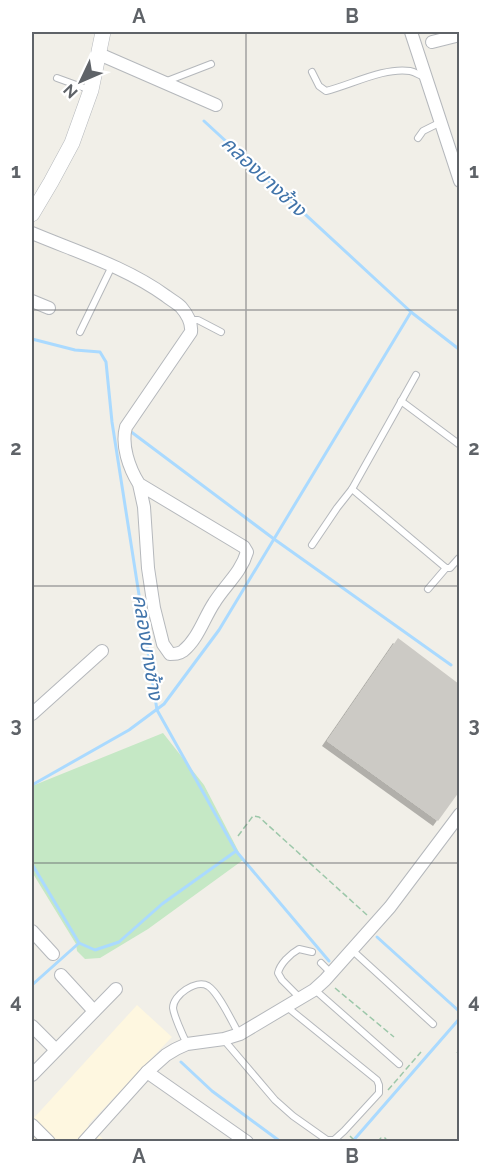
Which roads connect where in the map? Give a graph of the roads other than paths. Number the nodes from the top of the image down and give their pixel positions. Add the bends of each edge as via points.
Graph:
1 (103, 32) edge
2 (411, 32) edge
3 (459, 35) edge
4 (432, 42) dead end
5 (99, 54) junction
6 (211, 64) dead end
7 (312, 72) dead end
8 (57, 78) dead end
9 (427, 79) junction
10 (164, 82) junction
11 (91, 90) junction
12 (216, 105) dead end
13 (441, 122) junction
14 (418, 138) dead end
15 (459, 181) edge
16 (32, 214) edge
17 (32, 233) edge
18 (112, 266) junction
19 (32, 301) edge
20 (49, 308) dead end
21 (190, 320) junction
22 (80, 332) dead end
23 (221, 332) dead end
24 (416, 375) dead end
25 (401, 401) junction
26 (459, 445) edge
27 (139, 484) junction
28 (352, 489) junction
29 (312, 545) dead end
30 (459, 558) edge
31 (446, 568) junction
32 (428, 589) dead end
33 (102, 651) dead end
34 (32, 714) edge
35 (459, 814) edge
36 (32, 931) edge
37 (353, 951) junction
38 (312, 952) dead end
39 (53, 954) dead end
40 (321, 963) dead end
41 (61, 975) dead end
42 (329, 977) junction
43 (116, 989) dead end
44 (314, 990) junction
45 (300, 998) junction
46 (286, 1006) junction
47 (94, 1011) junction
48 (433, 1024) dead end
49 (32, 1026) edge
50 (240, 1034) junction
51 (224, 1039) junction
52 (187, 1044) junction
53 (56, 1050) junction
54 (399, 1064) dead end
55 (147, 1072) junction
56 (32, 1075) edge
57 (32, 1125) edge
58 (88, 1140) edge
59 (49, 1142) edge
60 (247, 1142) edge

1 - 5 street
2 - 9 street
3 - 4 street
5 - 10 street
5 - 11 street
6 - 10 lane
7 - 9 lane via 318,86 326,91 394,71 412,71
8 - 11 lane
9 - 13 street
10 - 12 street
11 - 16 street via 72,143
13 - 14 lane via 423,130
13 - 15 street
17 - 18 street
18 - 21 street via 148,283 181,307
18 - 22 lane
19 - 20 street
21 - 23 lane
21 - 27 street via 191,332 125,431 124,443
24 - 25 lane
25 - 26 lane
25 - 28 lane
27 - 27 street via 154,608 163,644 170,654 176,654 198,633 248,552
28 - 29 lane
28 - 31 lane
30 - 31 lane
31 - 32 lane
33 - 34 street
35 - 37 street
36 - 39 street
37 - 42 street
37 - 48 lane
38 - 45 lane via 299,949 279,968 282,980
40 - 42 lane
41 - 47 street
42 - 44 street
43 - 47 street
44 - 45 street
44 - 54 lane
45 - 46 street
46 - 50 street
46 - 51 lane via 379,1085 379,1092 331,1142 275,1100
47 - 53 street
49 - 53 street
50 - 51 street
50 - 52 lane via 215,993 208,986 193,985 178,997 173,1009
51 - 52 street
52 - 55 street via 166,1055
53 - 56 street
55 - 58 street
55 - 60 street
57 - 59 street

